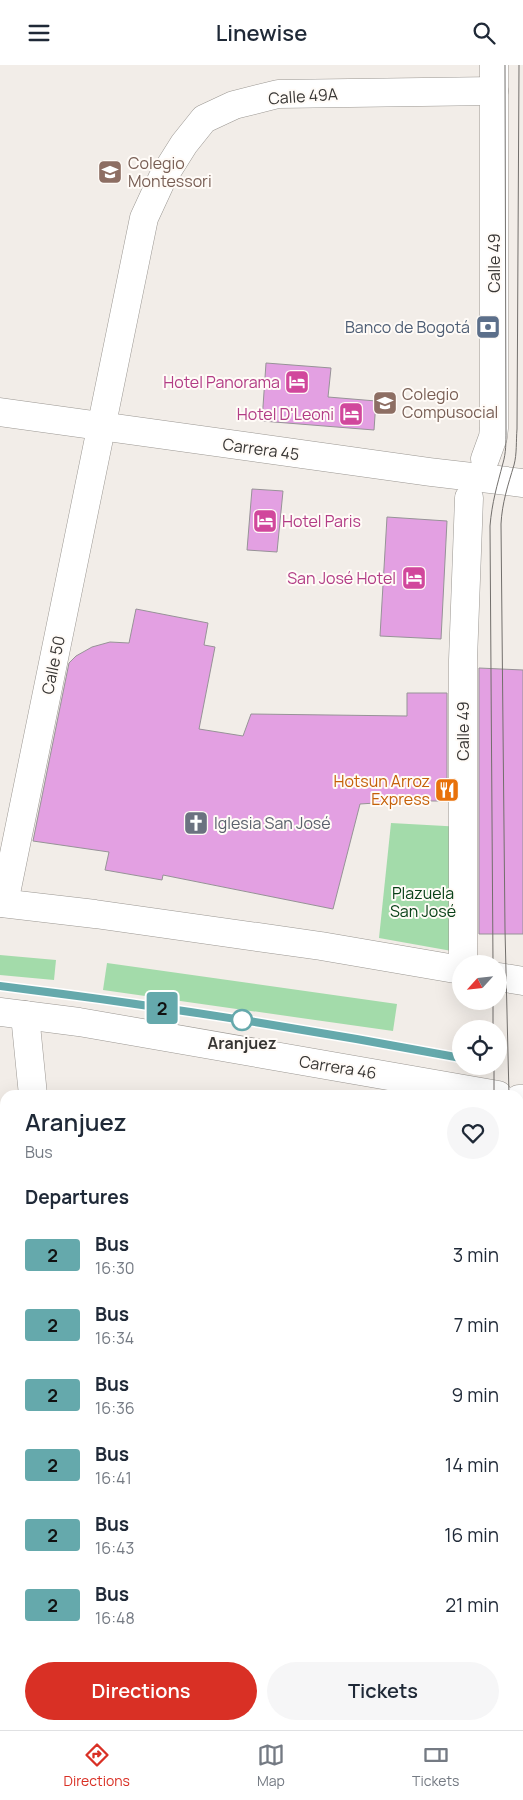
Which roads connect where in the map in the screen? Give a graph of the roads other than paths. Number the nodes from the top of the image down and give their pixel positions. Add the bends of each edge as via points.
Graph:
1 (494, 78) edge
2 (0, 412) edge
3 (102, 426) junction
4 (486, 459) dead end
5 (523, 483) edge
6 (469, 499) dead end
7 (2, 903) edge
8 (463, 955) edge
9 (452, 968) edge
10 (508, 978) edge
11 (523, 981) edge
12 (13, 1014) edge
13 (32, 1090) edge
14 (454, 1090) edge

1 - 3 street, Calle 49A via 278,94 234,105 204,119 162,179 144,218
1 - 4 street, Calle 49 via 494,428
2 - 3 street, Carrera 45
3 - 5 street, Carrera 45
3 - 7 street, Calle 50
6 - 8 street, Calle 49 via 462,660
7 - 9 street via 311,945
10 - 11 street
12 - 13 street
12 - 14 street, Carrera 46 via 79,1022

